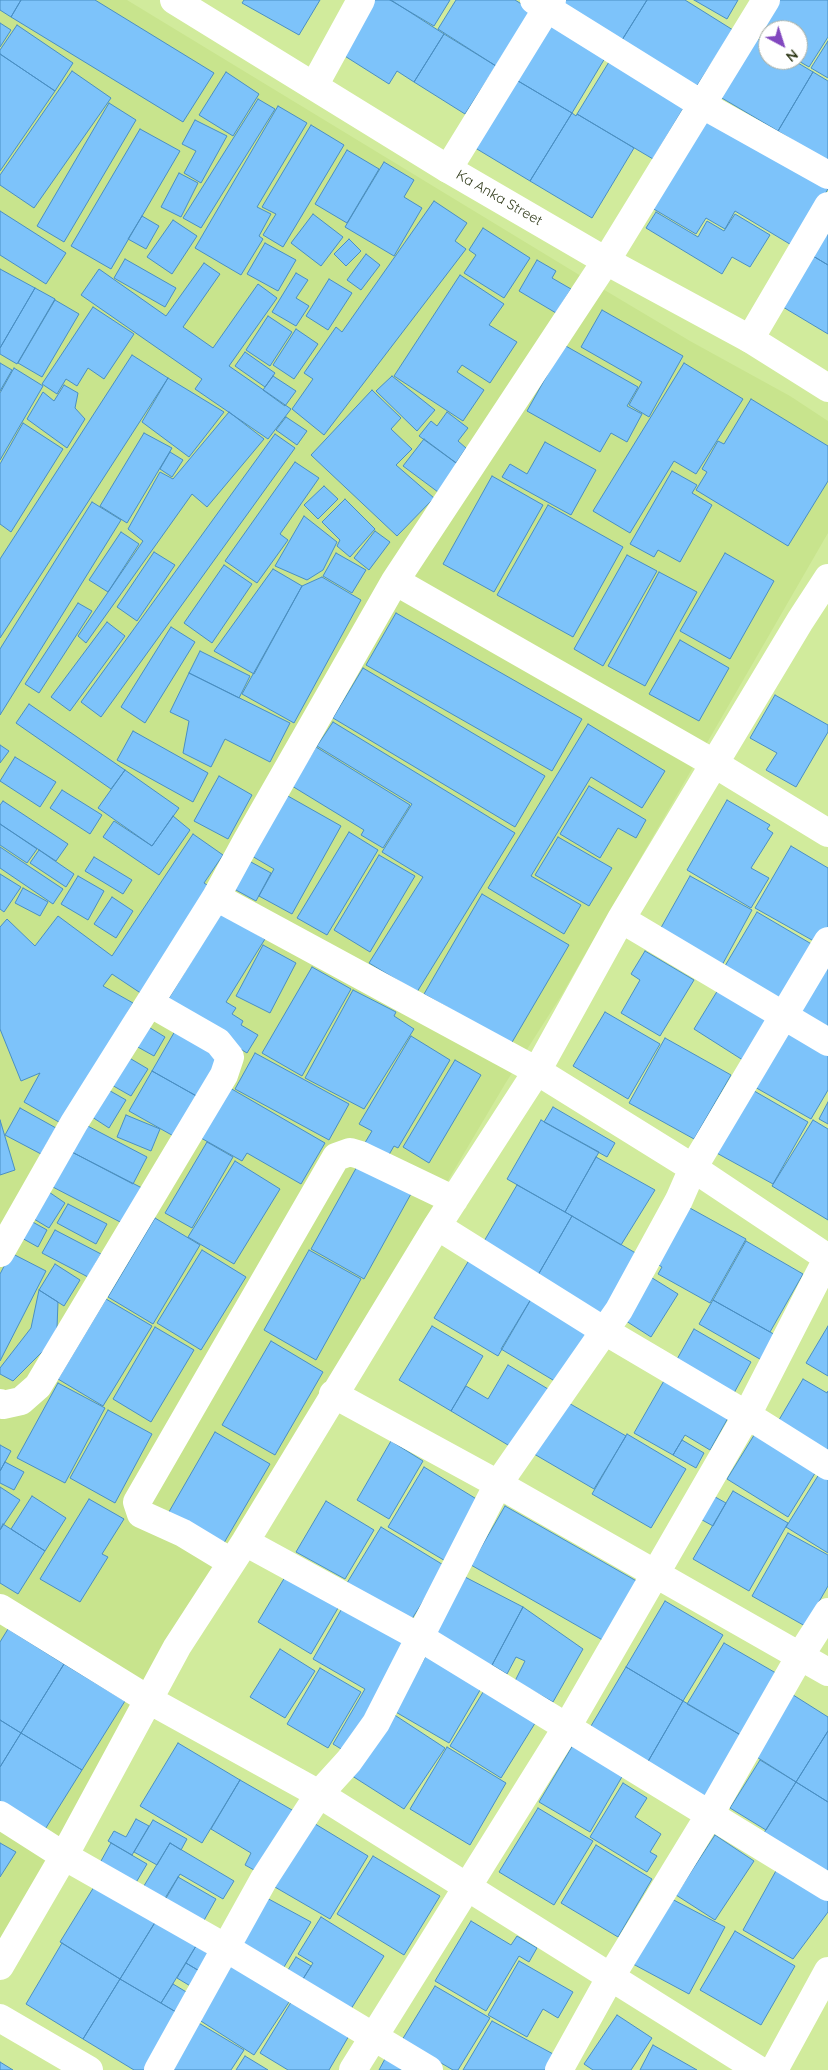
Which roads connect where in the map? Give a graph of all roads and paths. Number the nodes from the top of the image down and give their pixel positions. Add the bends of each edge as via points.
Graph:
1 (174, 0) edge
2 (361, 0) edge
3 (766, 0) edge
4 (544, 3) edge
5 (314, 86) junction
6 (701, 104) junction
7 (448, 169) junction
8 (828, 174) edge
9 (828, 206) edge
10 (606, 261) junction
11 (750, 339) junction
12 (828, 388) edge
13 (828, 578) edge
14 (396, 581) junction
15 (715, 764) junction
16 (828, 833) edge
17 (216, 897) junction
18 (621, 919) junction
19 (828, 941) edge
20 (150, 1003) junction
21 (785, 1016) junction
22 (828, 1042) edge
23 (537, 1071) junction
24 (693, 1168) junction
25 (454, 1200) junction
26 (437, 1226) junction
27 (0, 1253) edge
28 (828, 1257) edge
29 (604, 1330) junction
30 (333, 1394) junction
31 (0, 1403) edge
32 (747, 1415) junction
33 (828, 1466) edge
34 (498, 1484) junction
35 (238, 1552) junction
36 (655, 1574) junction
37 (0, 1608) edge
38 (828, 1612) edge
39 (421, 1638) junction
40 (800, 1656) junction
41 (828, 1672) edge
42 (149, 1700) junction
43 (567, 1727) junction
44 (319, 1794) junction
45 (710, 1814) junction
46 (0, 1815) edge
47 (64, 1856) junction
48 (467, 1886) junction
49 (828, 1887) edge
50 (226, 1948) junction
51 (0, 1966) edge
52 (828, 1971) edge
53 (610, 1978) junction
54 (0, 2018) edge
55 (376, 2037) junction
56 (89, 2070) edge
57 (158, 2070) edge
58 (353, 2070) edge
59 (429, 2070) edge
60 (559, 2070) edge
61 (759, 2070) edge
62 (774, 2070) edge

1 - 5 street, Ka Anka Street
2 - 5 street
3 - 6 street
4 - 6 street
4 - 7 street
5 - 7 street, Ka Anka Street
6 - 8 street
6 - 10 street
7 - 10 street, Ka Anka Street
9 - 11 street
10 - 11 street, Ka Anka Street
10 - 14 street
11 - 12 street, Ka Anka Street
13 - 15 street
14 - 15 street
14 - 17 street
15 - 16 street
15 - 18 street
17 - 20 street
17 - 23 street
18 - 21 street
18 - 23 street
19 - 21 street
20 - 27 street via 74,1122
20 - 31 street via 218,1042 230,1058 224,1075 38,1386 21,1401
21 - 22 street
21 - 24 street
23 - 24 street
23 - 25 street
24 - 28 street
24 - 29 street via 624,1301
25 - 26 street
25 - 35 street via 360,1155 350,1152 336,1157 137,1502 141,1514
26 - 29 street
26 - 30 street
28 - 32 street
29 - 32 street
29 - 34 street
30 - 34 street
30 - 35 street
32 - 33 street
32 - 36 street
34 - 36 street
34 - 39 street
35 - 39 street
35 - 42 street via 177,1647
36 - 40 street
36 - 43 street
37 - 42 street
38 - 40 street
39 - 43 street
39 - 44 street via 376,1723 349,1761
40 - 41 street
40 - 45 street
42 - 44 street
42 - 47 street
43 - 45 street
43 - 48 street
44 - 48 street
44 - 50 street via 264,1879
45 - 49 street
45 - 53 street
46 - 47 street
47 - 50 street
47 - 51 street
48 - 53 street
48 - 55 street
50 - 55 street
50 - 57 street
52 - 62 street
53 - 60 street
53 - 61 street
54 - 56 street
55 - 58 street
55 - 59 street

